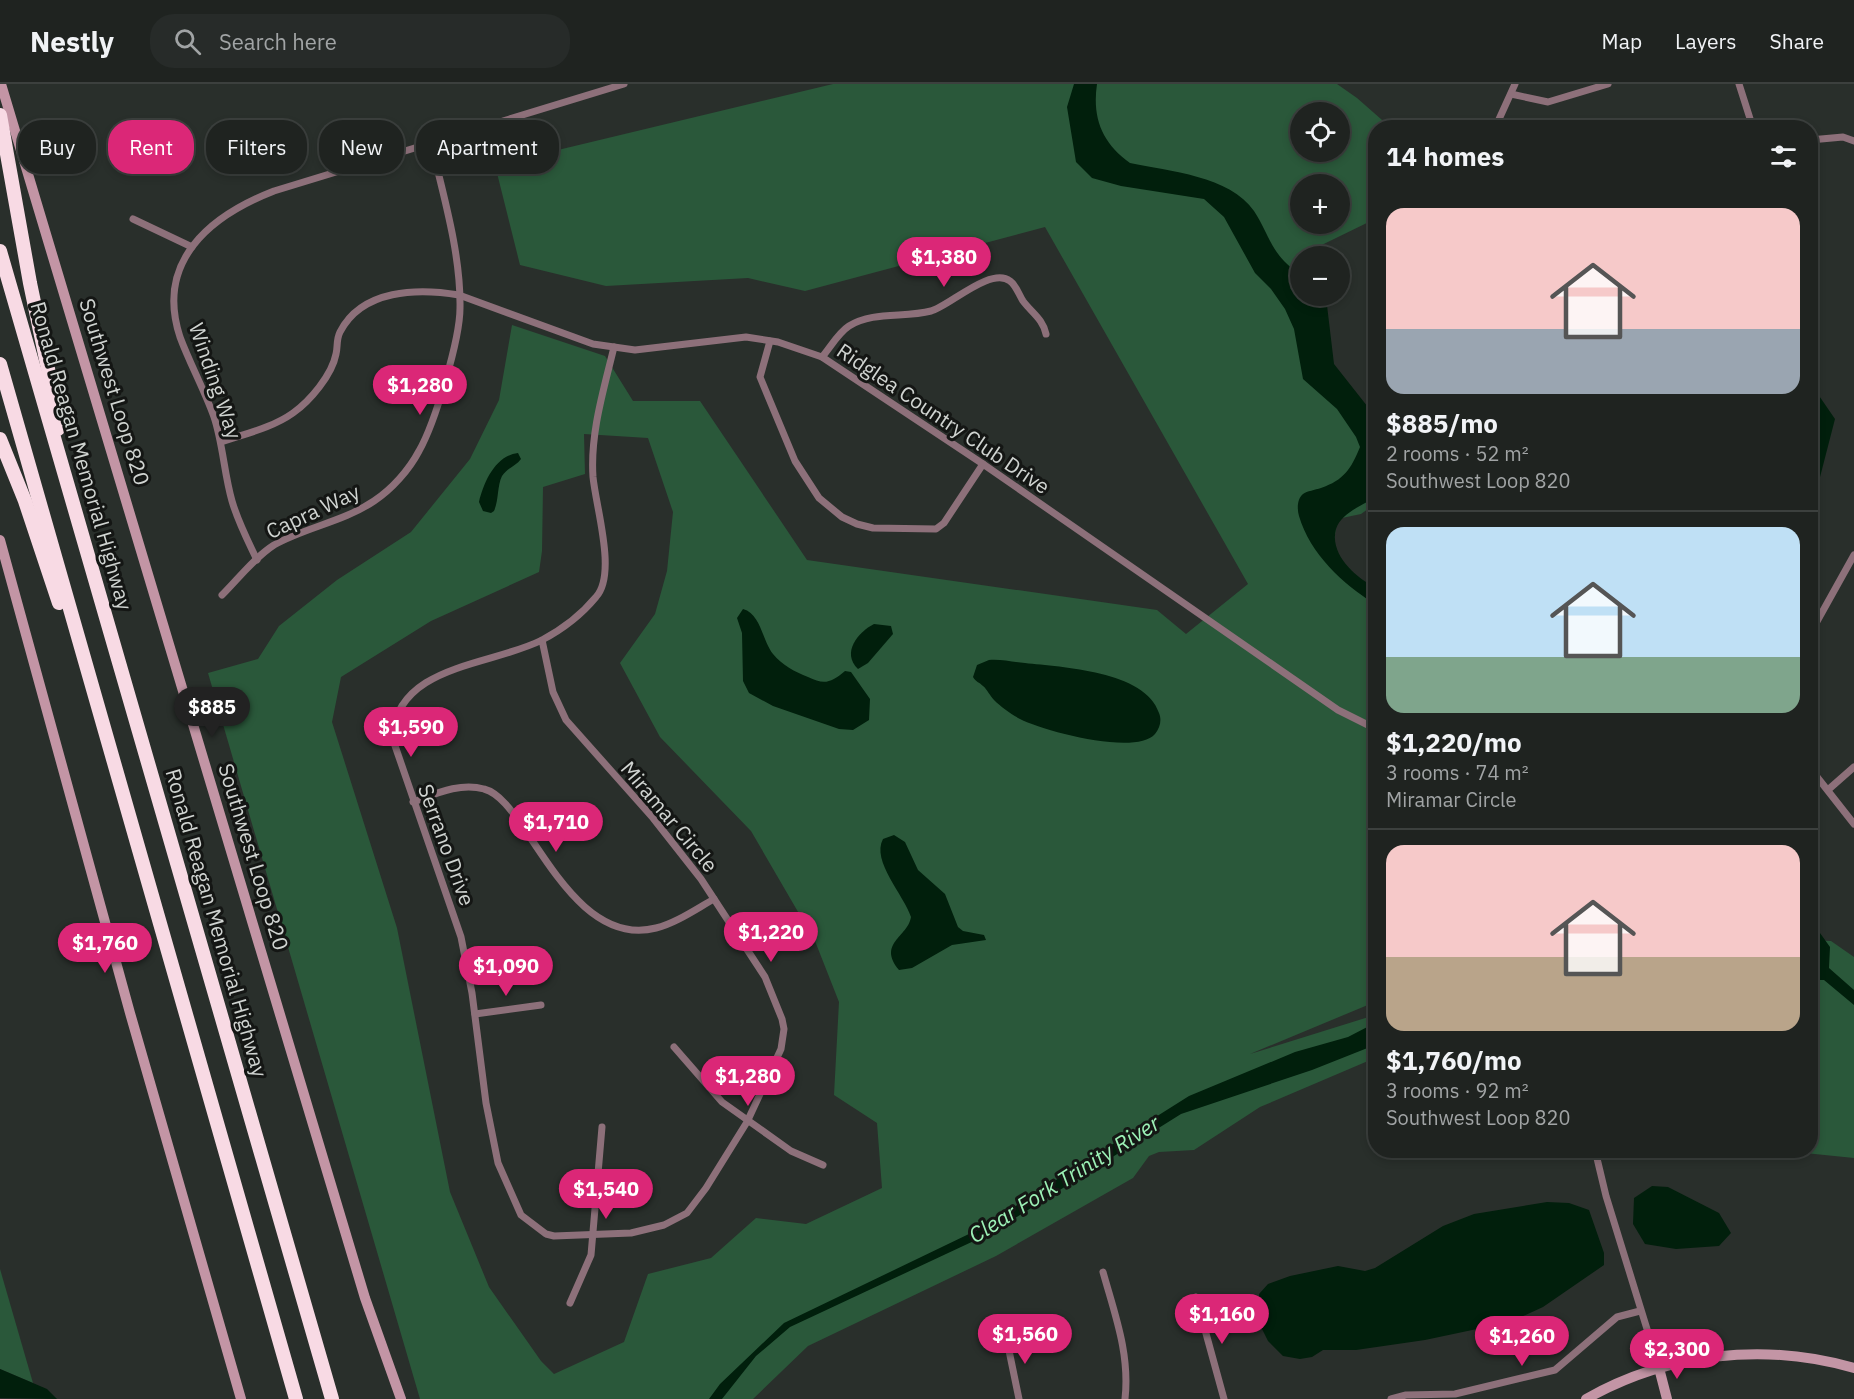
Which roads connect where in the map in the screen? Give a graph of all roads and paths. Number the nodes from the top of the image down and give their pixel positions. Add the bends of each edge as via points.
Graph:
1 (1, 84) edge
2 (624, 84) edge
3 (1515, 84) edge
4 (1608, 84) edge
5 (1739, 84) edge
6 (1510, 94) junction
7 (0, 114) edge
8 (506, 120) edge
9 (1499, 120) edge
10 (1750, 120) edge
11 (1818, 139) edge
12 (1854, 141) edge
13 (416, 147) edge
14 (438, 174) edge
15 (133, 219) dead end
16 (192, 248) junction
17 (0, 251) edge
18 (459, 295) junction
19 (1046, 334) dead end
20 (770, 341) junction
21 (614, 347) junction
22 (822, 357) junction
23 (0, 364) edge
24 (0, 439) edge
25 (221, 442) junction
26 (59, 455) junction
27 (983, 465) junction
28 (0, 540) edge
29 (1854, 555) edge
30 (256, 560) junction
31 (222, 595) dead end
32 (1818, 620) edge
33 (542, 640) junction
34 (1368, 725) edge
35 (106, 735) junction
36 (1854, 766) edge
37 (1818, 777) edge
38 (1829, 789) junction
39 (413, 802) junction
40 (1854, 824) edge
41 (714, 899) junction
42 (541, 1005) dead end
43 (475, 1014) junction
44 (674, 1047) dead end
45 (747, 1122) junction
46 (602, 1127) dead end
47 (1597, 1158) edge
48 (824, 1166) dead end
49 (593, 1235) junction
50 (1103, 1272) dead end
51 (1196, 1297) dead end
52 (570, 1303) dead end
53 (1640, 1311) junction
54 (1006, 1336) dead end
55 (1659, 1368) junction
56 (1854, 1368) edge
57 (1606, 1394) edge
58 (1406, 1398) edge
59 (241, 1399) edge
60 (296, 1399) edge
61 (332, 1399) edge
62 (401, 1399) edge
63 (1019, 1399) edge
64 (1125, 1399) edge
65 (1224, 1399) edge
66 (1391, 1399) edge
67 (1586, 1399) edge
68 (1667, 1399) edge

1 - 62 street, Southwest Loop 820 via 365,1298
2 - 8 street, Winding Way
3 - 6 street
4 - 6 street via 1548,102
5 - 10 street
6 - 9 street
7 - 26 highway via 56,407
11 - 12 street via 1843,137
13 - 16 street, Winding Way via 250,200 215,223
14 - 18 street, Capra Way
15 - 16 street
16 - 25 street, Winding Way via 176,276 174,308
17 - 26 highway, Ronald Reagan Memorial Highway
18 - 21 street, Ridglea Country Club Drive via 593,344
18 - 25 street, Ridglea Country Club Drive via 404,292 361,308 339,333 336,354 321,384 294,413
18 - 30 street, Capra Way via 454,349 418,453 391,488 374,502 280,542
19 - 22 street via 1044,323 1024,303 1011,282 1004,279 988,281 933,311 879,317 848,326
20 - 21 street, Ridglea Country Club Drive via 727,338 635,350
20 - 22 street, Ridglea Country Club Drive
20 - 27 street via 760,377 771,410 805,479 819,498 842,517 873,528 936,529
21 - 33 street, Serrano Drive via 593,454 605,578 595,599
22 - 27 street, Ridglea Country Club Drive
23 - 35 highway
24 - 35 highway via 58,599 93,722
25 - 30 street, Winding Way via 234,509
26 - 61 highway, Ronald Reagan Memorial Highway
27 - 34 street, Ridglea Country Club Drive via 1338,710
28 - 59 street
29 - 32 street
30 - 31 street, Capra Way
33 - 39 street, Serrano Drive via 437,676 404,701 392,737
33 - 41 street, Miramar Circle via 553,692 566,720 653,818
35 - 60 highway
36 - 38 street
37 - 38 street
38 - 40 street
39 - 41 street via 460,787 485,789 497,796 575,896 601,920 617,927 631,931 659,928
39 - 43 street, Serrano Drive via 461,937
41 - 45 street, Miramar Circle via 765,977 782,1019 781,1049
42 - 43 street
43 - 49 street, Serrano Drive via 493,1141 511,1197 521,1215 546,1234
44 - 45 street via 722,1102
45 - 48 street via 791,1151
45 - 49 street, Miramar Circle via 687,1213 664,1225 631,1233
46 - 49 street
47 - 53 street
49 - 52 street via 591,1255
50 - 64 street via 1126,1352
51 - 65 street
53 - 55 street
53 - 58 street via 1617,1317 1555,1370 1455,1394
54 - 63 street
55 - 56 street via 1722,1354 1760,1353
55 - 57 street
55 - 68 street
57 - 67 street
58 - 66 street

